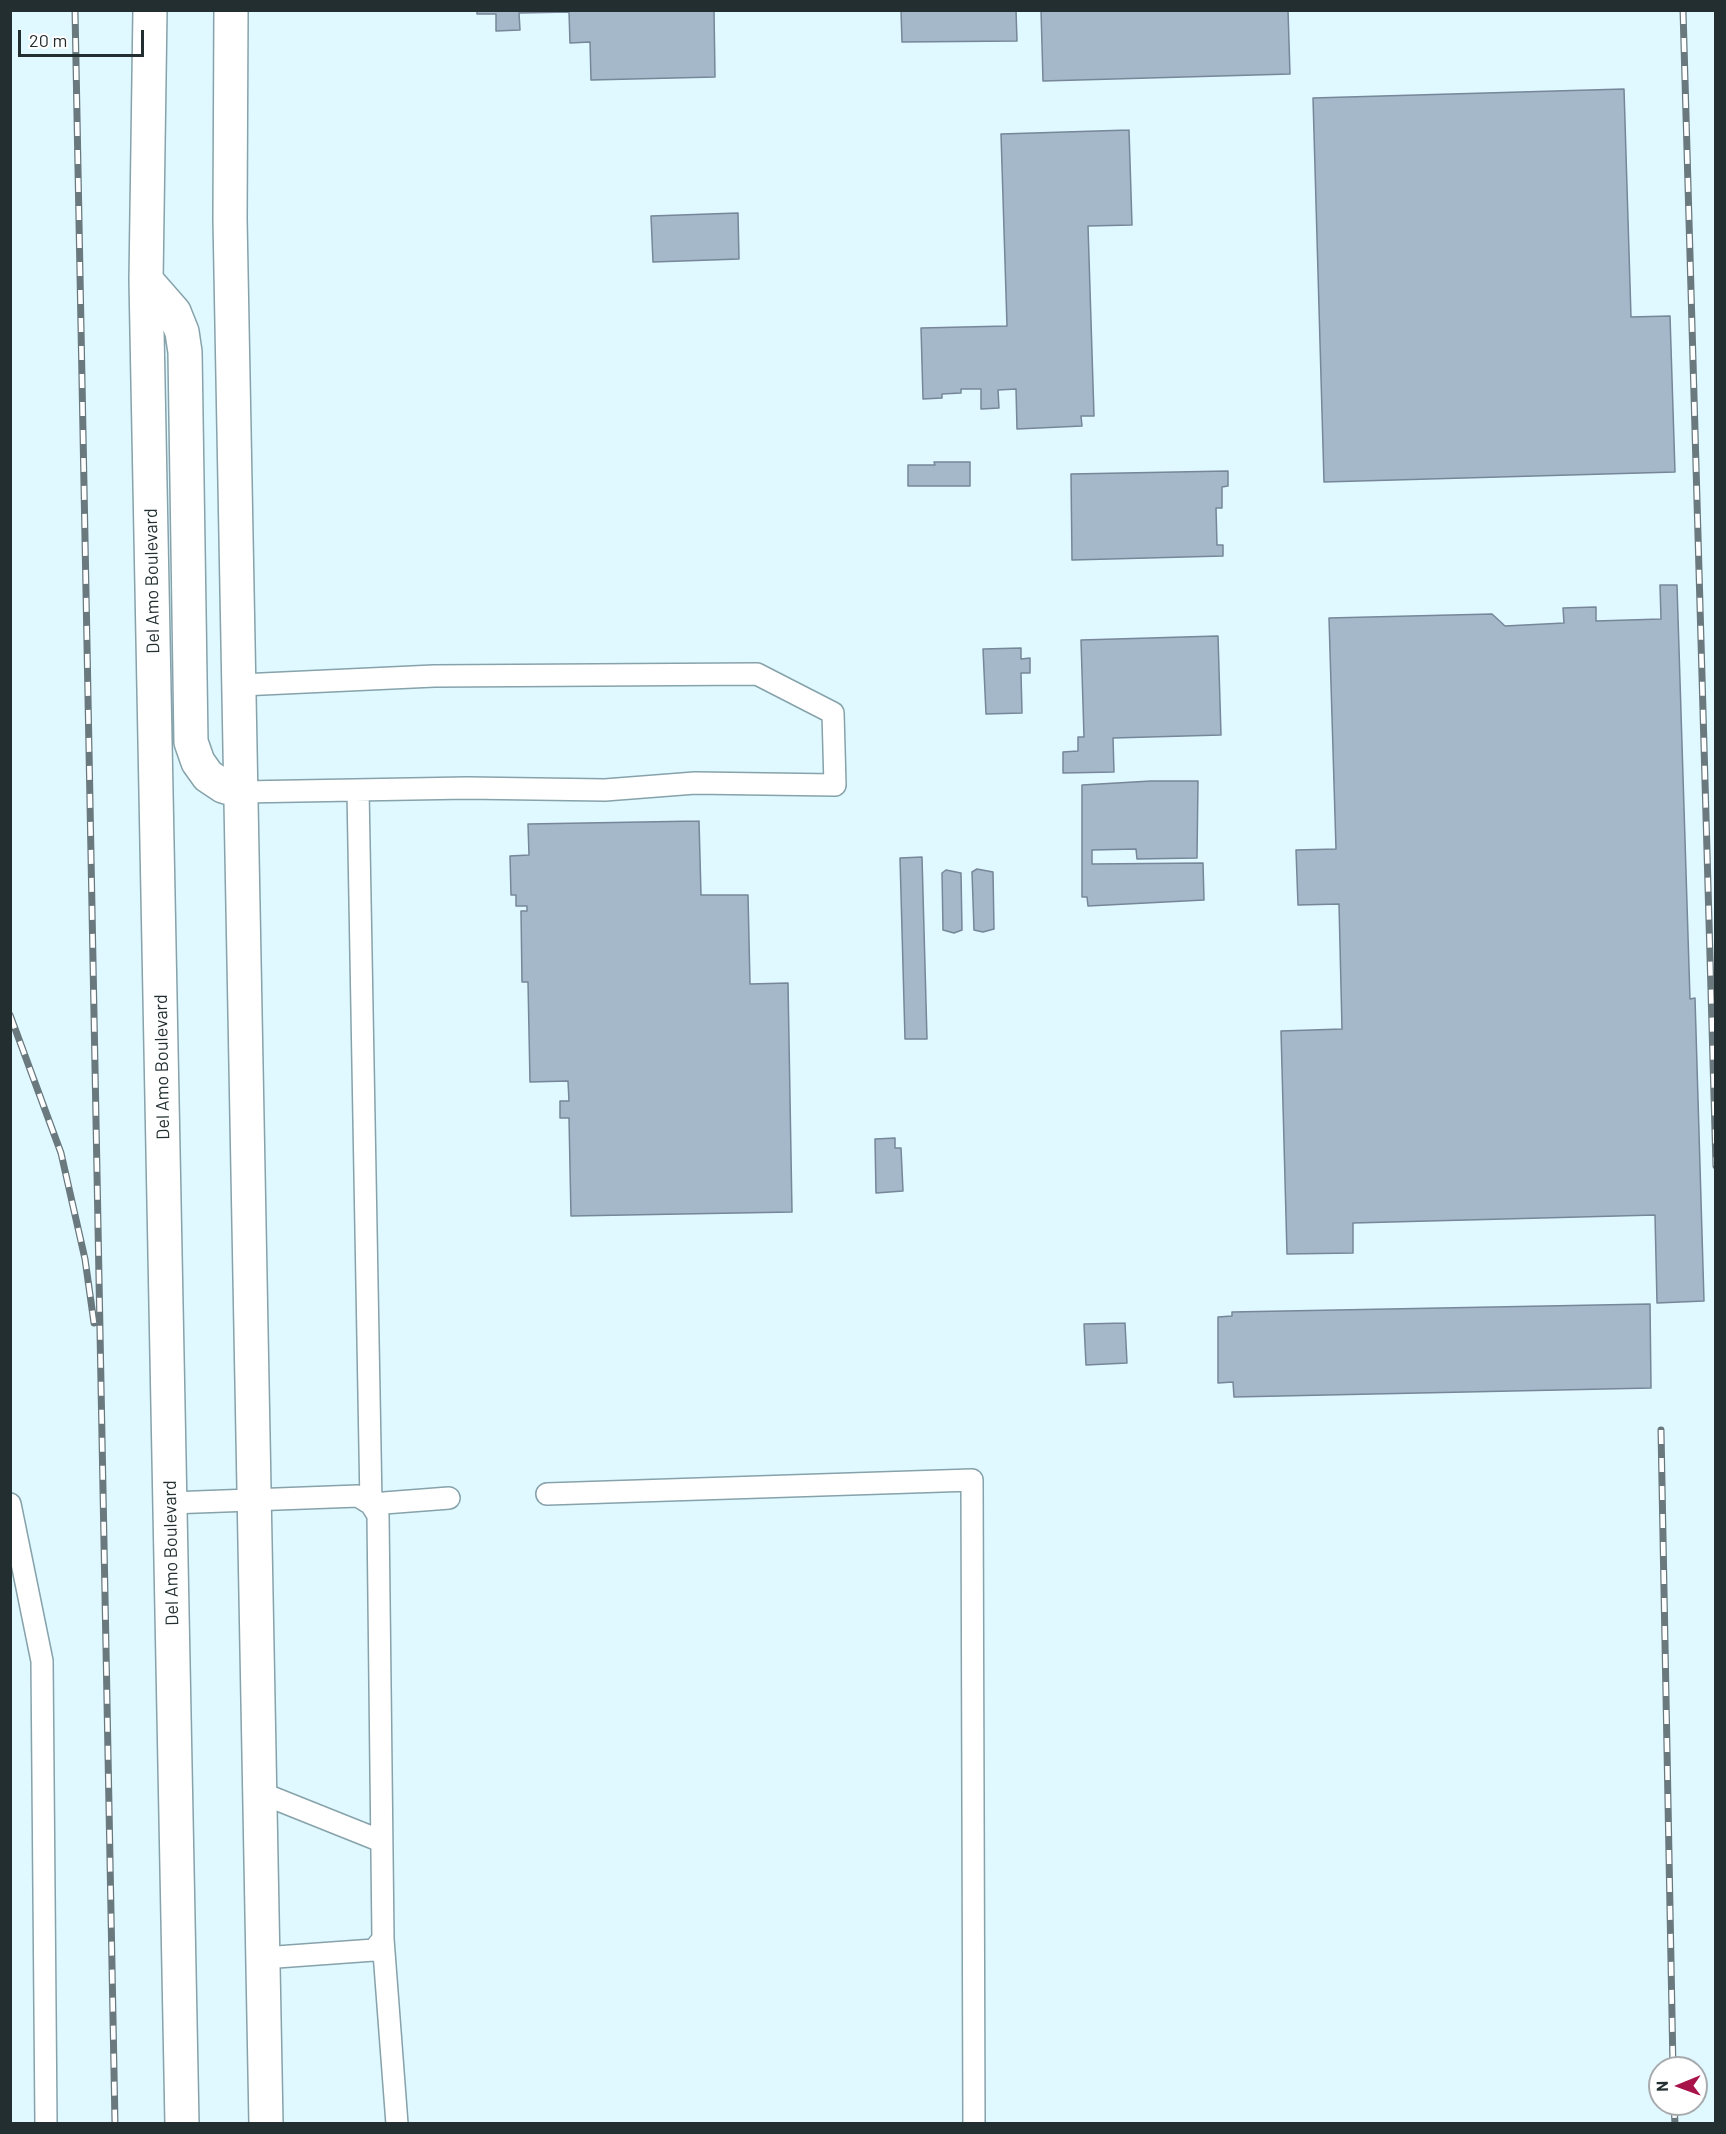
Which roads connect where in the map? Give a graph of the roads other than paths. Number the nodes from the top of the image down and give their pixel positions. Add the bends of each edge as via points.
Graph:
1 (150, 10) edge
2 (231, 10) edge
3 (146, 280) junction
4 (241, 685) junction
5 (358, 790) junction
6 (242, 792) junction
7 (547, 1494) dead end
8 (449, 1498) dead end
9 (255, 1502) junction
10 (170, 1503) junction
11 (10, 1504) edge
12 (371, 1504) junction
13 (261, 1792) junction
14 (381, 1841) junction
15 (383, 1939) junction
16 (264, 1958) junction
17 (46, 2124) edge
18 (182, 2124) edge
19 (266, 2124) edge
20 (397, 2124) edge
21 (974, 2124) edge

1 - 3 main road, Del Amo Boulevard
2 - 4 main road via 230,219
3 - 6 main road via 174,312 185,352 191,742 208,776
3 - 10 main road, Del Amo Boulevard
4 - 5 lane via 434,676 757,674 833,713 836,785 695,783 605,790
4 - 6 main road
5 - 6 lane
5 - 12 lane
6 - 9 main road
7 - 21 lane via 972,1480
8 - 12 lane
9 - 10 lane
9 - 12 lane via 358,1496
9 - 13 main road
10 - 18 main road, Del Amo Boulevard
11 - 17 lane via 42,1661
12 - 14 lane via 378,1515
13 - 14 lane
13 - 16 main road
14 - 15 lane
15 - 16 lane via 374,1950
15 - 20 lane
16 - 19 main road

